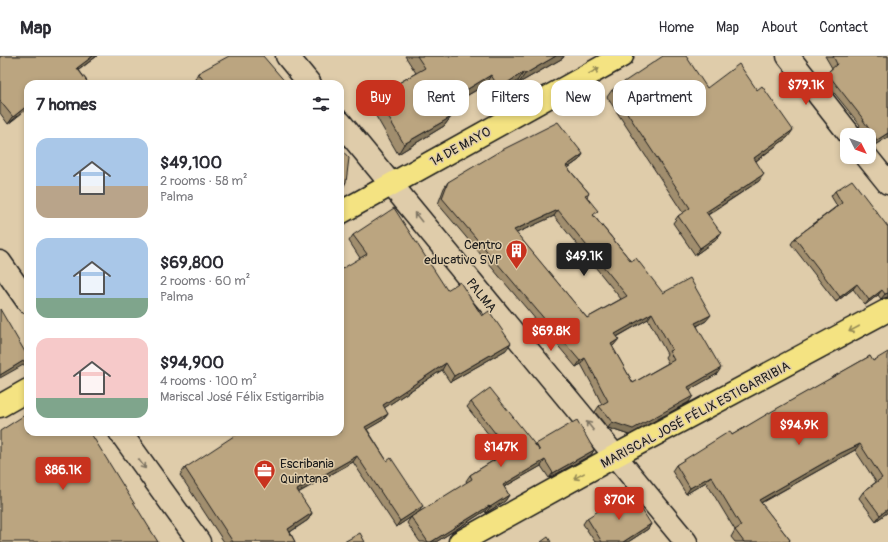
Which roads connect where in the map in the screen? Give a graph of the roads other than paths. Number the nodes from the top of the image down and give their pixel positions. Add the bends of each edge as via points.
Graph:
1 (287, 56) edge
2 (622, 56) edge
3 (788, 56) edge
4 (307, 80) edge
5 (344, 127) edge
6 (845, 128) edge
7 (873, 164) edge
8 (888, 183) edge
9 (391, 184) junction
10 (344, 211) edge
11 (0, 262) edge
12 (24, 296) edge
13 (888, 310) edge
14 (24, 392) edge
15 (0, 406) edge
16 (123, 436) edge
17 (615, 456) junction
18 (199, 542) edge
19 (460, 542) edge
20 (686, 542) edge

1 - 4 street
9 -> 2 main road, 14 DE MAYO
3 - 6 street
5 - 9 street, PALMA
7 - 8 street
9 - 10 main road, 14 DE MAYO
17 -> 9 street, PALMA
11 - 12 street
13 -> 17 main road, MARISCAL JOSÉ FÉLIX ESTIGARRIBIA
14 - 15 main road
16 -> 18 street
17 -> 19 main road, MARISCAL JOSÉ FÉLIX ESTIGARRIBIA
17 - 20 street, PALMA

